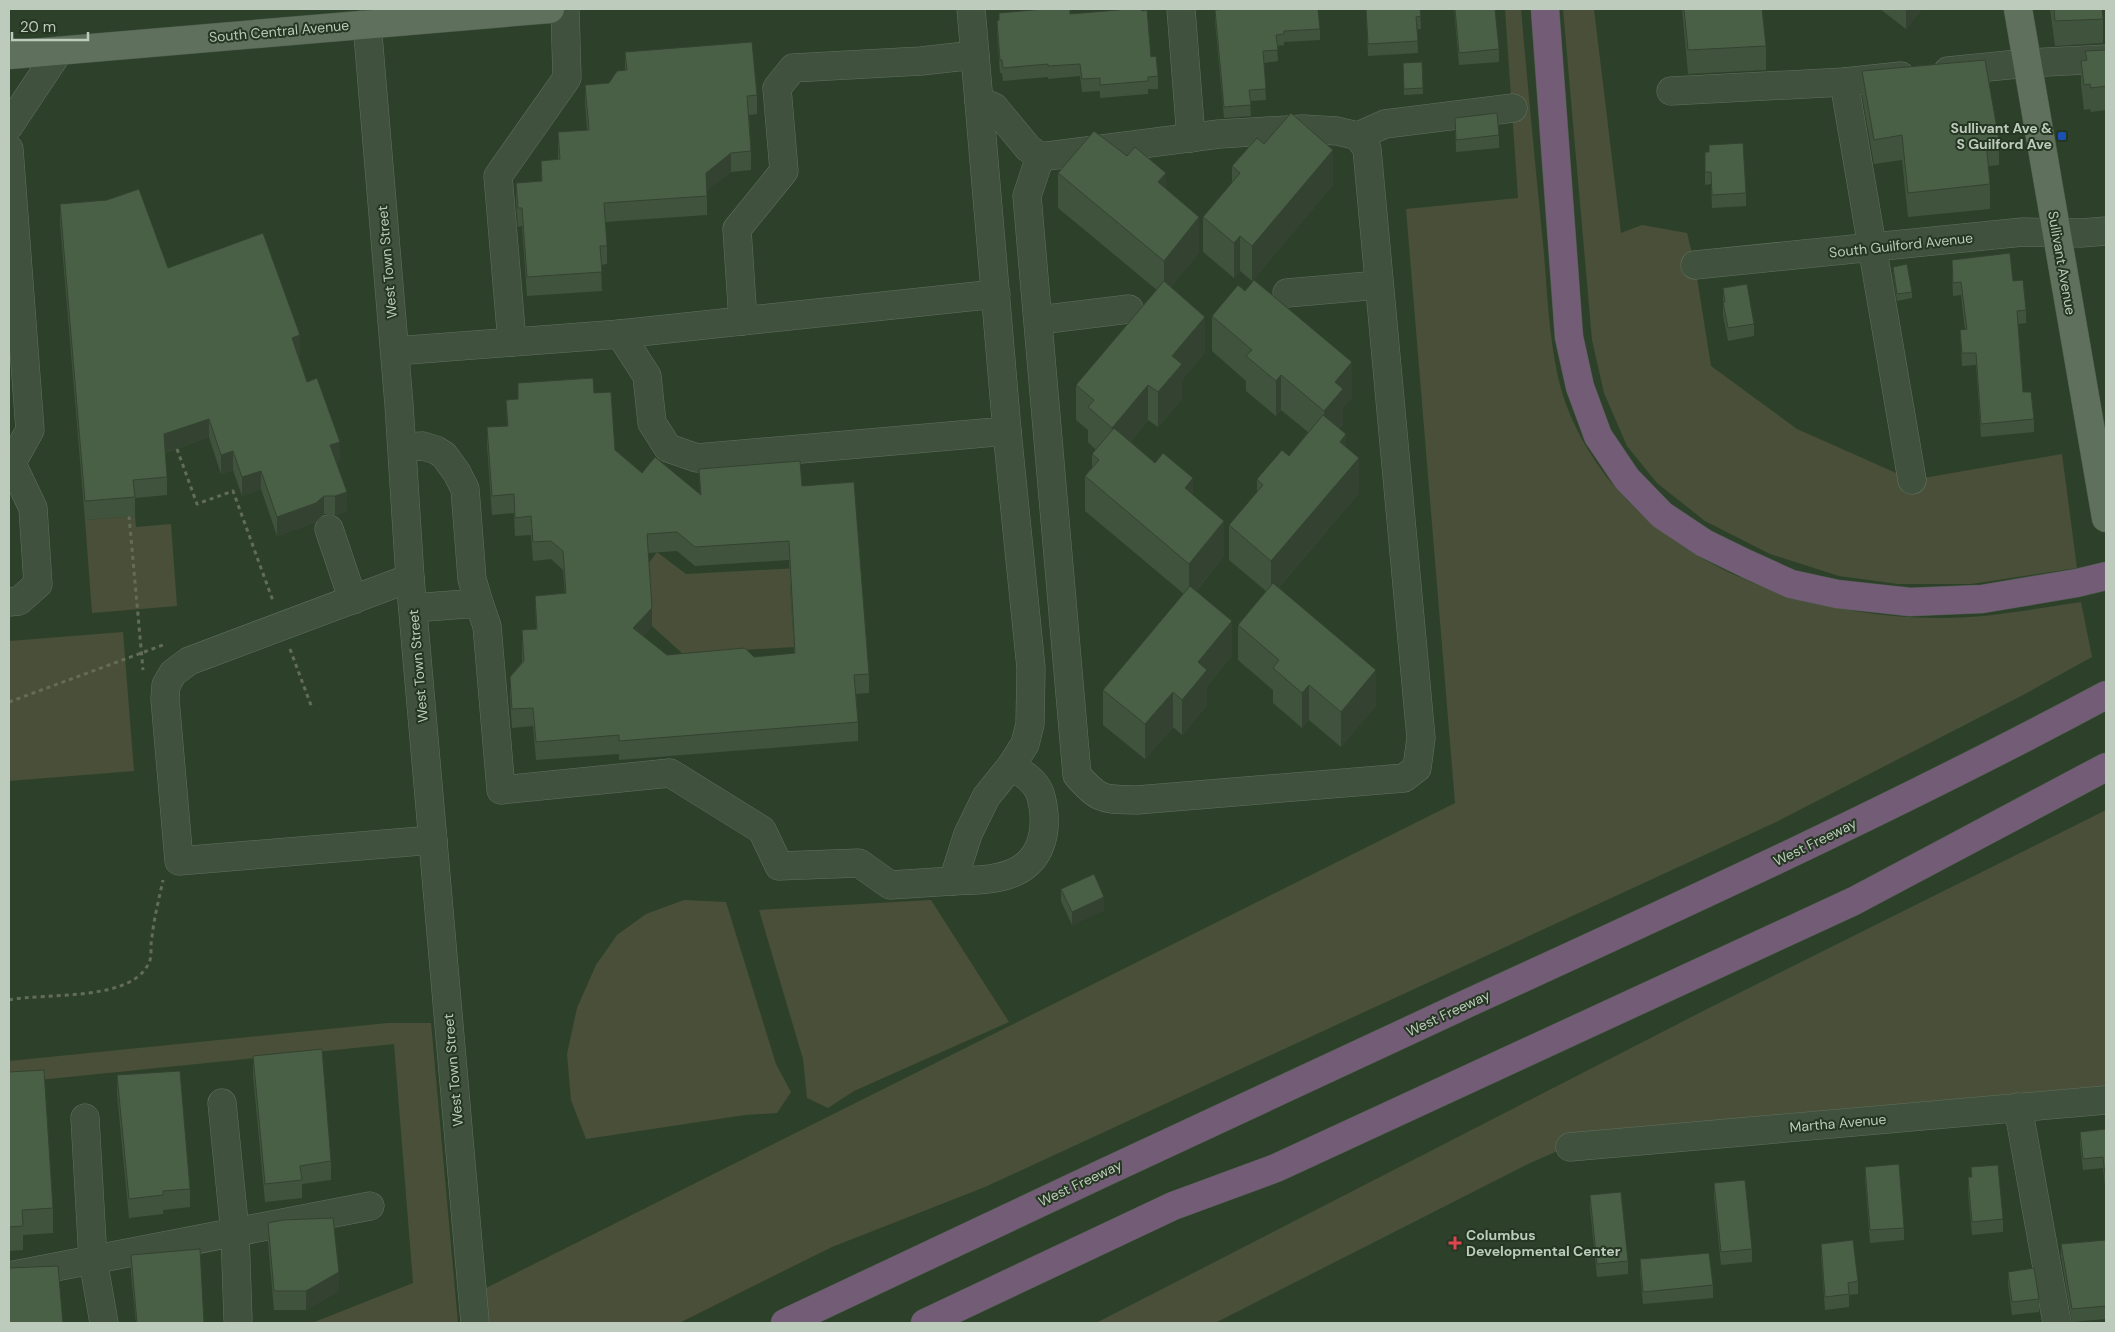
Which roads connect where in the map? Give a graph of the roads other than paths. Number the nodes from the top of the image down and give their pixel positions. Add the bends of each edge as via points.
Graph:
1 (550, 9) edge
2 (565, 9) edge
3 (971, 9) edge
4 (1181, 9) edge
5 (1545, 9) edge
6 (2018, 9) edge
7 (366, 16) edge
8 (59, 51) junction
9 (9, 55) edge
10 (975, 55) junction
11 (2106, 59) edge
12 (2028, 63) junction
13 (1844, 82) junction
14 (1671, 91) dead end
15 (979, 101) junction
16 (1513, 108) dead end
17 (9, 126) edge
18 (1358, 136) junction
19 (1191, 138) junction
20 (9, 149) edge
21 (1040, 157) junction
22 (2106, 231) edge
23 (2057, 232) junction
24 (1871, 248) junction
25 (1695, 265) dead end
26 (1379, 285) junction
27 (1287, 293) dead end
28 (996, 294) junction
29 (1129, 309) dead end
30 (1038, 320) junction
31 (743, 321) junction
32 (620, 334) junction
33 (512, 342) junction
34 (394, 351) junction
35 (1008, 431) junction
36 (402, 447) junction
37 (11, 466) edge
38 (1912, 480) dead end
39 (2106, 518) edge
40 (329, 529) dead end
41 (2106, 576) edge
42 (410, 578) junction
43 (353, 600) junction
44 (9, 602) edge
45 (479, 603) junction
46 (412, 608) junction
47 (2106, 695) edge
48 (1011, 766) junction
49 (2106, 768) edge
50 (433, 840) junction
51 (953, 881) junction
52 (2106, 1100) edge
53 (222, 1103) dead end
54 (2018, 1107) junction
55 (85, 1118) dead end
56 (1570, 1147) dead end
57 (370, 1206) dead end
58 (235, 1233) junction
59 (93, 1260) junction
60 (9, 1276) edge
61 (238, 1319) dead end
62 (104, 1323) edge
63 (475, 1323) edge
64 (785, 1323) edge
65 (925, 1323) edge
66 (2056, 1323) edge

1 - 7 main road, South Central Avenue
2 - 33 street via 567,78 498,176
3 - 10 street
4 - 19 street
5 - 41 highway via 1569,337 1580,387 1598,436 1627,479 1662,515 1704,543 1792,584 1837,594 1910,602 1982,599
6 - 12 main road, Sullivant Avenue
7 - 8 main road, South Central Avenue
7 - 34 street, West Town Street
8 - 9 main road, South Central Avenue
8 - 17 street
10 - 15 street
10 - 31 street via 793,68 778,88 784,171 737,229
11 - 12 street
12 - 13 street
12 - 23 main road, Sullivant Avenue
13 - 14 street
13 - 24 street
15 - 21 street via 994,107 1028,148
15 - 28 street
16 - 18 street via 1385,124
18 - 19 street via 1337,131 1303,130
18 - 26 street via 1367,149
19 - 21 street
20 - 37 street via 30,430
21 - 30 street via 1027,196
22 - 23 street, South Guilford Avenue
23 - 24 street, South Guilford Avenue via 2023,232
23 - 39 main road, Sullivant Avenue
24 - 25 street, South Guilford Avenue
24 - 38 street
26 - 27 street
26 - 30 street via 1421,738 1417,768 1404,778 1138,800 1105,799 1077,776
28 - 31 street
28 - 35 street
29 - 30 street
31 - 32 street
32 - 33 street
32 - 35 street via 647,376 652,423 668,448 697,458
33 - 34 street
34 - 36 street, West Town Street
35 - 48 street via 1031,668 1030,724 1025,744
36 - 42 street, West Town Street
36 - 45 street via 423,446 436,450 457,473 465,489 472,579
37 - 44 street via 33,508 38,584 19,601
40 - 43 street
42 - 43 street
42 - 46 street, West Town Street
43 - 50 street via 189,661 173,673 166,685 165,699 179,861
45 - 46 street
45 - 51 street via 488,626 501,790 670,773 762,830 779,866 859,863 890,885
46 - 50 street, West Town Street
47 - 64 highway, West Freeway via 2023,740 1783,858
48 - 51 street via 988,792 968,834
48 - 51 street via 1030,778 1040,791 1045,819 1044,839 1035,856 1018,871 1000,878
49 - 65 highway via 1845,905 1276,1168 1173,1206
50 - 63 street, West Town Street
52 - 54 street, Martha Avenue
53 - 58 street
54 - 56 street, Martha Avenue
54 - 66 street
55 - 59 street
57 - 58 street
58 - 59 street
58 - 61 street
59 - 60 street
59 - 62 street

